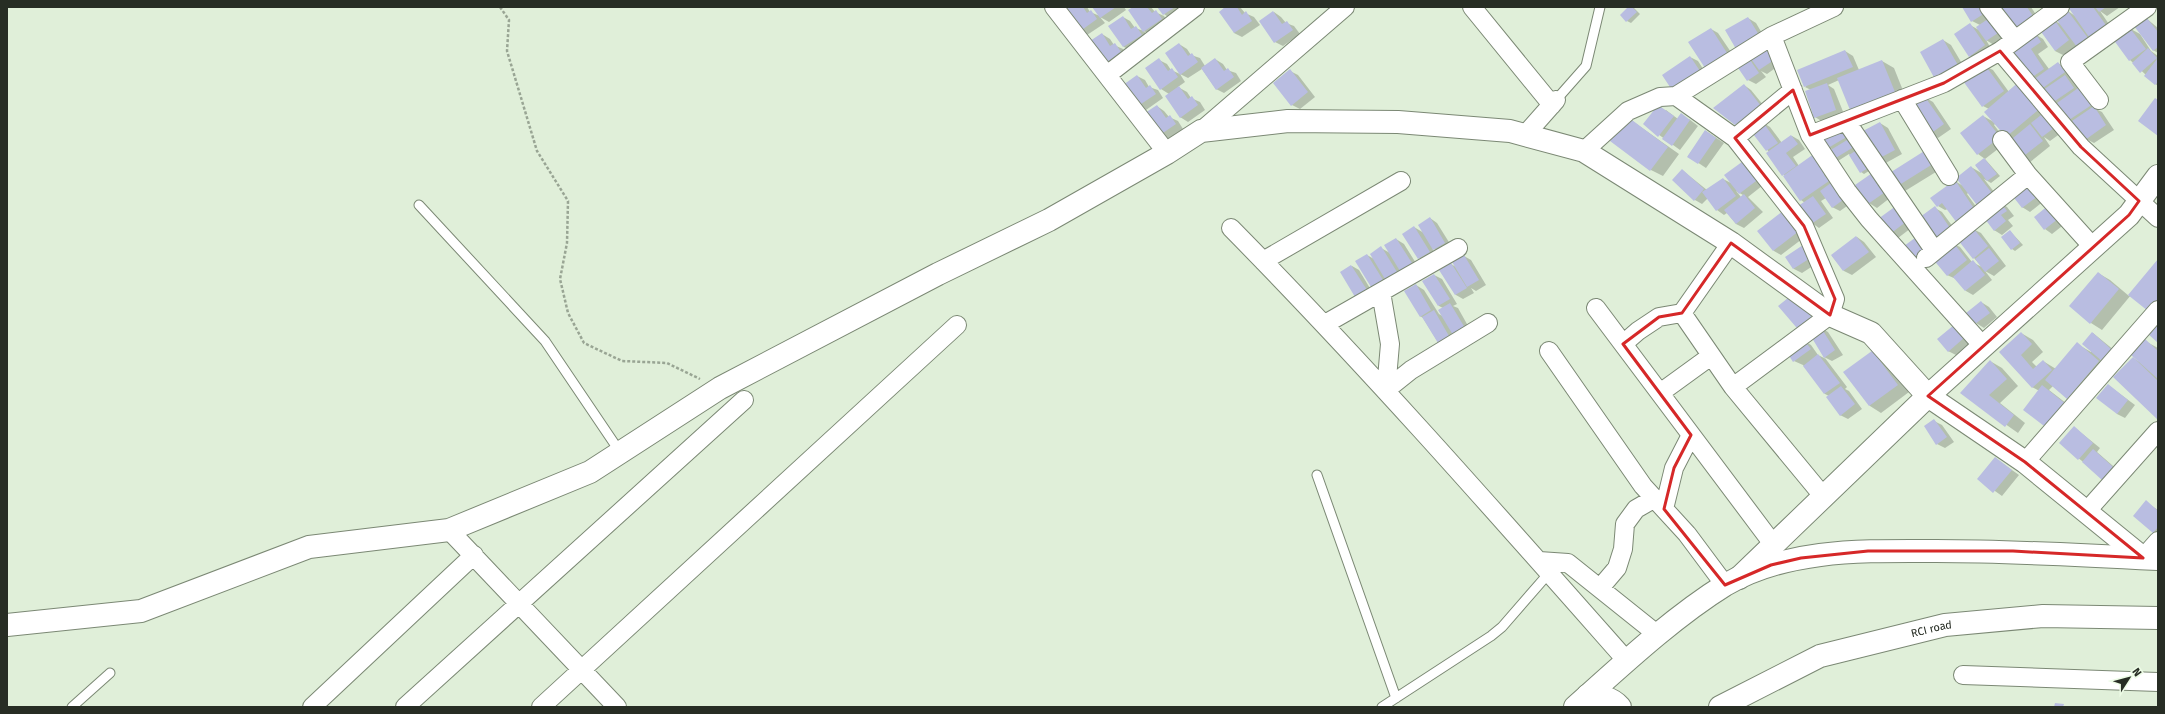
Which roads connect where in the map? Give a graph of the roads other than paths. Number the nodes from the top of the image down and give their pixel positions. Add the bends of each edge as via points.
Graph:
1 (1054, 7) edge
2 (1195, 7) edge
3 (1344, 7) edge
4 (1472, 7) edge
5 (1600, 7) edge
6 (1834, 7) edge
7 (1989, 7) edge
8 (2060, 7) edge
9 (2147, 7) edge
10 (2040, 13) edge
11 (1772, 36) junction
12 (2015, 40) junction
13 (2000, 50) junction
14 (1107, 75) junction
15 (1793, 90) junction
16 (1676, 96) junction
17 (1902, 99) junction
18 (2099, 100) dead end
19 (1554, 103) junction
20 (1846, 121) junction
21 (1201, 131) junction
22 (1525, 135) junction
23 (1810, 135) junction
24 (1735, 138) junction
25 (2002, 140) dead end
26 (1584, 150) junction
27 (1167, 153) junction
28 (2028, 175) junction
29 (1950, 176) dead end
30 (2158, 176) edge
31 (1401, 182) dead end
32 (2139, 201) junction
33 (419, 205) dead end
34 (2158, 218) edge
35 (1231, 228) dead end
36 (1731, 243) junction
37 (2093, 247) junction
38 (1458, 248) dead end
39 (1934, 250) junction
40 (1264, 261) junction
41 (1915, 268) junction
42 (1381, 292) junction
43 (1596, 308) dead end
44 (2158, 310) edge
45 (1682, 313) junction
46 (1830, 315) junction
47 (1488, 323) dead end
48 (1325, 324) junction
49 (956, 325) dead end
50 (1623, 344) junction
51 (1983, 346) junction
52 (1549, 351) dead end
53 (1711, 356) junction
54 (1733, 387) junction
55 (1386, 390) junction
56 (1660, 393) junction
57 (1928, 396) junction
58 (744, 400) dead end
59 (2158, 431) edge
60 (1691, 435) junction
61 (620, 452) junction
62 (2025, 462) junction
63 (1317, 475) dead end
64 (1823, 496) junction
65 (1659, 504) junction
66 (2086, 512) junction
67 (449, 530) junction
68 (2158, 541) edge
69 (1773, 544) junction
70 (474, 555) junction
71 (2151, 559) edge
72 (1544, 567) junction
73 (1732, 582) junction
74 (1600, 588) junction
75 (519, 604) junction
76 (2158, 618) edge
77 (7, 625) edge
78 (1658, 635) junction
79 (1626, 660) junction
80 (582, 670) junction
81 (110, 673) dead end
82 (1963, 674) dead end
83 (2158, 682) edge
84 (1396, 698) junction
85 (1581, 701) edge
86 (72, 707) edge
87 (312, 707) edge
88 (405, 707) edge
89 (541, 707) edge
90 (617, 707) edge
91 (1382, 707) edge
92 (1620, 707) edge
93 (1720, 707) edge

1 - 14 street
2 - 14 street
3 - 21 street
4 - 19 street
5 - 19 lane via 1586,66
6 - 11 street
7 - 12 street
8 - 10 street
9 - 18 street via 2070,62
10 - 12 street
11 - 15 street
11 - 16 street
12 - 13 street
13 - 17 street via 1944,83
13 - 32 street via 2081,147
14 - 27 street
15 - 23 street
15 - 24 street
16 - 24 street
16 - 26 street via 1660,97 1628,111
17 - 20 street
17 - 29 street
19 - 22 street
20 - 23 street
20 - 39 street
21 - 22 street via 1288,121 1398,122 1510,131
21 - 27 street
22 - 26 street
23 - 41 street via 1847,191
24 - 46 street via 1804,226 1835,299
25 - 28 street
26 - 36 street
27 - 61 street via 1049,220 938,274 720,388
28 - 37 street
28 - 39 street
30 - 32 street
31 - 40 street
32 - 34 street
32 - 37 street via 2128,215
33 - 61 lane via 545,341
35 - 40 street
36 - 45 street
36 - 46 street
37 - 51 street
38 - 42 street
39 - 41 street
40 - 48 street
41 - 51 street
42 - 48 street
42 - 55 street via 1390,344
43 - 50 street
44 - 62 street
45 - 50 street via 1659,317 1638,330
45 - 53 street
46 - 54 street
46 - 57 street via 1871,333
47 - 55 street via 1411,370
48 - 55 street
49 - 80 street
50 - 56 street
51 - 57 street
52 - 65 street via 1643,486
53 - 54 street
53 - 56 street
54 - 64 street
55 - 72 street
56 - 60 street
57 - 62 street
57 - 64 street
58 - 75 street
59 - 66 street
60 - 65 street
60 - 69 street
61 - 67 street via 590,472
62 - 66 street
63 - 84 lane
64 - 69 street
65 - 73 street
65 - 74 street via 1636,510 1625,524 1617,568
66 - 71 street
67 - 70 street
67 - 77 street via 309,547 141,612
68 - 71 street
69 - 73 street
70 - 75 street
70 - 87 street
71 - 73 street via 2013,551 1868,551 1801,558 1770,565
72 - 74 street via 1568,563
72 - 79 street
72 - 84 lane via 1502,626 1491,636
73 - 78 street
74 - 78 street
75 - 80 street
75 - 88 street
76 - 93 street, RCI road via 2043,616 1945,625 1820,656
78 - 79 street
79 - 85 street
80 - 89 street
80 - 90 street
81 - 86 lane
82 - 83 street
84 - 91 lane
85 - 92 street via 1602,696

